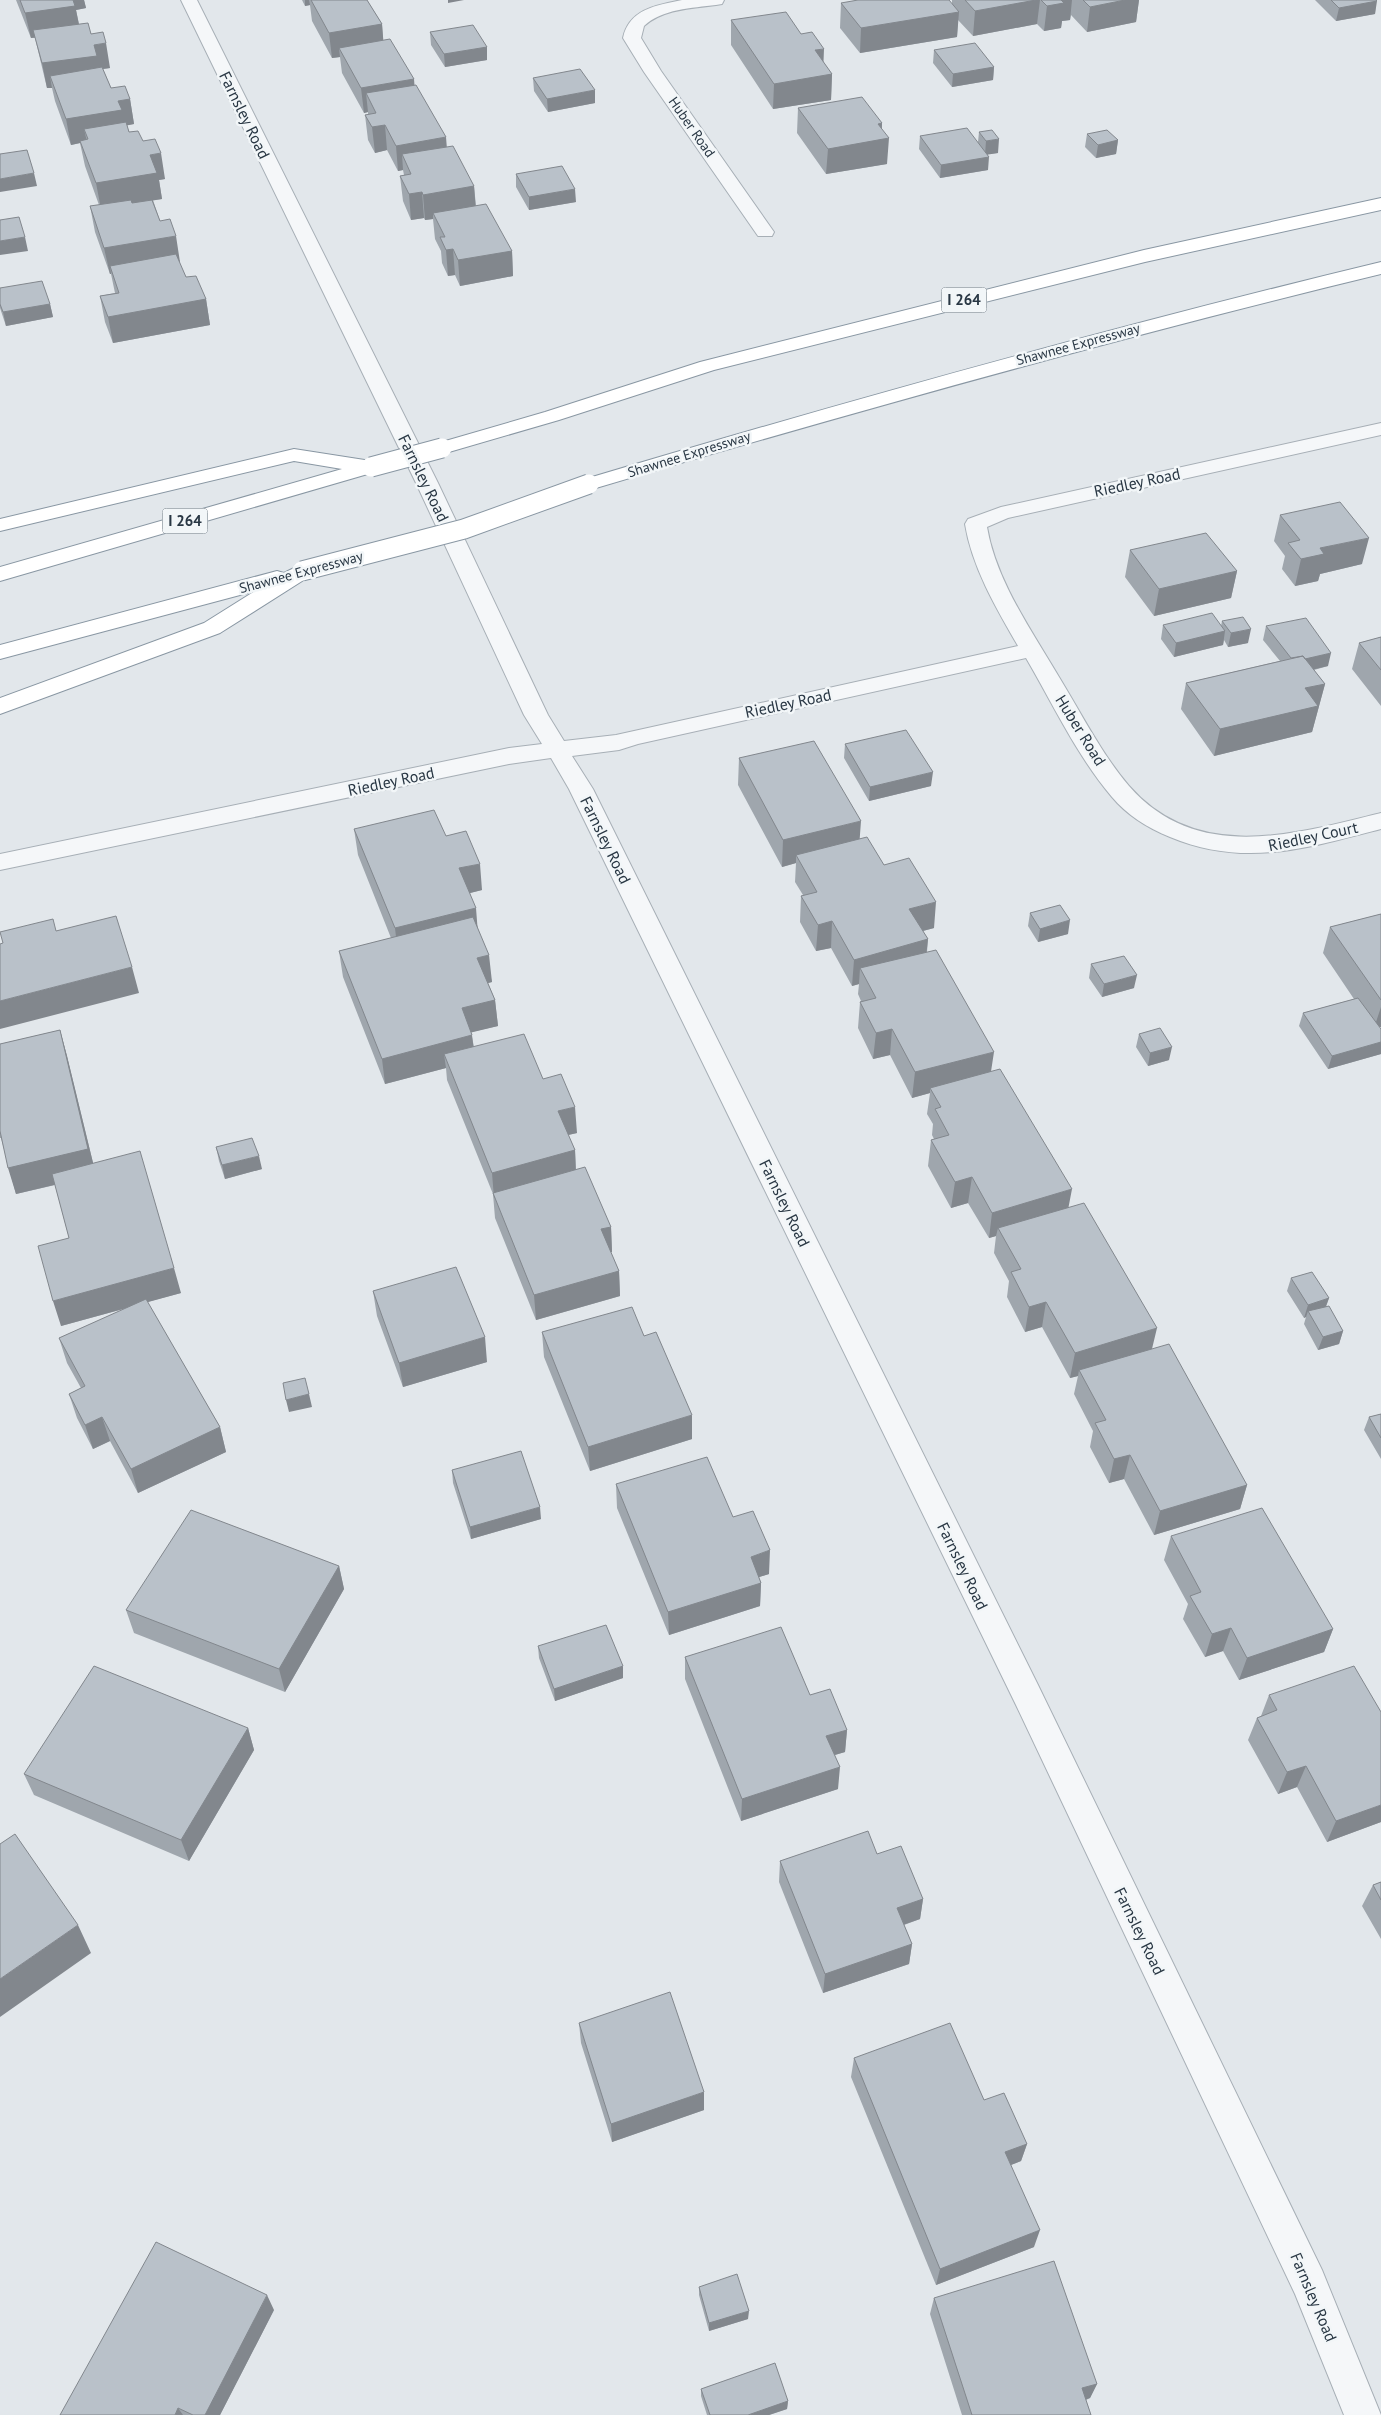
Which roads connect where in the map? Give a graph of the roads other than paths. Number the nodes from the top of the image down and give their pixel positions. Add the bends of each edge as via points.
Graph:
1 (188, 0) edge
2 (716, 0) edge
3 (1381, 204) edge
4 (765, 232) dead end
5 (1381, 268) edge
6 (1381, 429) edge
7 (371, 468) junction
8 (0, 525) edge
9 (302, 571) junction
10 (0, 574) edge
11 (1031, 650) junction
12 (0, 652) edge
13 (0, 706) edge
14 (557, 750) junction
15 (1136, 806) joint
16 (1381, 821) edge
17 (0, 862) edge
18 (1363, 2415) edge

1 - 14 street, Farnsley Road via 428,483 536,715
2 - 4 street, Huber Road via 658,11 635,25 632,38
3 - 7 highway, I 264, bridge via 1144,256 725,361 552,416
5 - 9 highway, Shawnee Expressway, bridge via 1052,351 777,428 588,484 464,529
6 - 11 street, Riedley Road via 1001,513 976,524 984,557
7 - 8 highway via 294,455
7 - 10 highway, I 264
9 - 12 highway, Shawnee Expressway
9 - 13 highway via 212,628
11 - 14 street, Riedley Road via 619,742
11 - 15 street, Huber Road via 1116,786
14 - 17 street, Riedley Road via 509,756
14 - 18 street, Farnsley Road via 586,798 1031,1704 1309,2283
15 - 16 street, Riedley Court via 1147,816 1188,838 1231,847 1288,844

